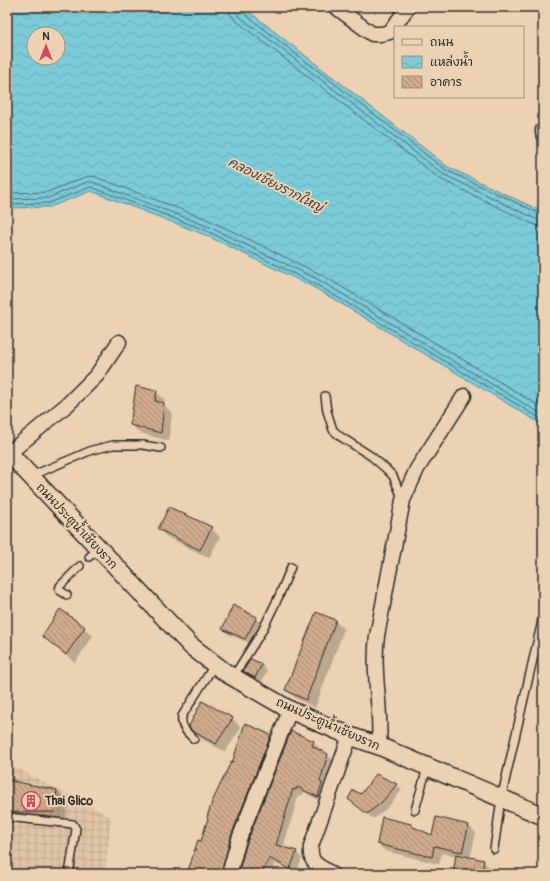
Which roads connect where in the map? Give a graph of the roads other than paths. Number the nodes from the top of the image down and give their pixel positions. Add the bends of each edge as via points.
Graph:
1 (336, 7) edge
2 (408, 7) edge
3 (394, 26) edge
4 (394, 26) edge
5 (543, 130) edge
6 (543, 134) edge
7 (119, 342) dead end
8 (325, 396) dead end
9 (464, 396) dead end
10 (160, 448) dead end
11 (8, 452) edge
12 (30, 476) junction
13 (403, 500) junction
14 (80, 566) dead end
15 (291, 567) dead end
16 (67, 595) dead end
17 (543, 616) edge
18 (215, 664) junction
19 (233, 677) junction
20 (290, 710) junction
21 (350, 736) junction
22 (194, 739) dead end
23 (379, 746) junction
24 (428, 768) junction
25 (501, 799) junction
26 (415, 810) dead end
27 (543, 816) edge
28 (7, 817) edge
29 (494, 849) dead end
30 (69, 874) edge
31 (228, 874) edge
32 (332, 874) edge

1 - 3 street via 372,34 390,32
2 - 4 street
5 - 6 street
7 - 11 street via 97,374 68,404
8 - 13 lane via 326,411 333,430 371,456 393,476
9 - 13 street via 417,469
10 - 12 lane via 113,445 92,450
11 - 12 street, ถนนประตูน้ำเชียงราก
12 - 18 street, ถนนประตูน้ำเชียงราก via 94,553 191,646
13 - 23 street via 375,650
14 - 16 lane via 60,586 59,590
15 - 19 lane via 265,626
17 - 25 lane
18 - 19 street, ถนนประตูน้ำเชียงราก
18 - 22 lane via 181,719 182,725
19 - 20 street, ถนนประตูน้ำเชียงราก
20 - 21 street, ถนนประตูน้ำเชียงราก
20 - 31 street via 239,839
21 - 23 street, ถนนประตูน้ำเชียงราก
21 - 32 street via 311,846 312,860
23 - 24 street, ถนนประตูน้ำเชียงราก
24 - 25 street, ถนนประตูน้ำเชียงราก
24 - 26 lane
25 - 27 street, ถนนประตูน้ำเชียงราก
25 - 29 lane
28 - 30 lane via 73,824 76,829

